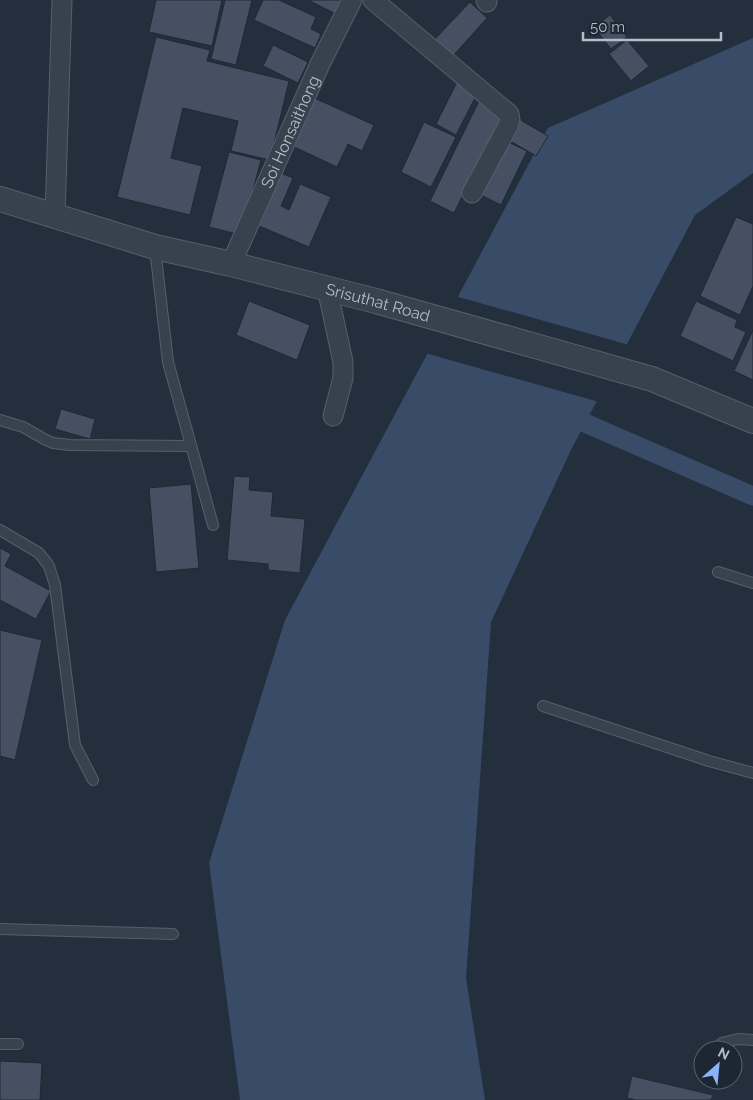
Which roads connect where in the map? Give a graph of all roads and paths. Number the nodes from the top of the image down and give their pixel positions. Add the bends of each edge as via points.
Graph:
1 (62, 0) edge
2 (352, 0) edge
3 (372, 0) edge
4 (472, 193) dead end
5 (0, 199) edge
6 (55, 216) junction
7 (155, 246) junction
8 (231, 264) junction
9 (327, 288) junction
10 (333, 416) dead end
11 (0, 420) edge
12 (753, 421) edge
13 (190, 446) junction
14 (213, 525) dead end
15 (0, 530) edge
16 (718, 572) dead end
17 (753, 584) edge
18 (543, 706) dead end
19 (753, 774) edge
20 (93, 780) dead end
21 (0, 929) edge
22 (173, 934) dead end
23 (734, 1040) edge
24 (753, 1040) edge
25 (0, 1044) edge
26 (18, 1044) dead end

1 - 6 street
2 - 8 street, Soi Honsaithong
3 - 4 street via 509,114 508,126
5 - 6 street, Srisuthat Road
6 - 7 street, Srisuthat Road
7 - 8 street, Srisuthat Road
7 - 13 lane via 168,362
8 - 9 street, Srisuthat Road
9 - 10 street via 343,362 343,378
9 - 12 street, Srisuthat Road via 652,379
11 - 13 lane via 23,427 53,443
13 - 14 lane
15 - 20 lane via 39,553 48,566 55,585 75,745
16 - 17 lane
18 - 19 lane
21 - 22 lane
23 - 24 lane
25 - 26 lane

